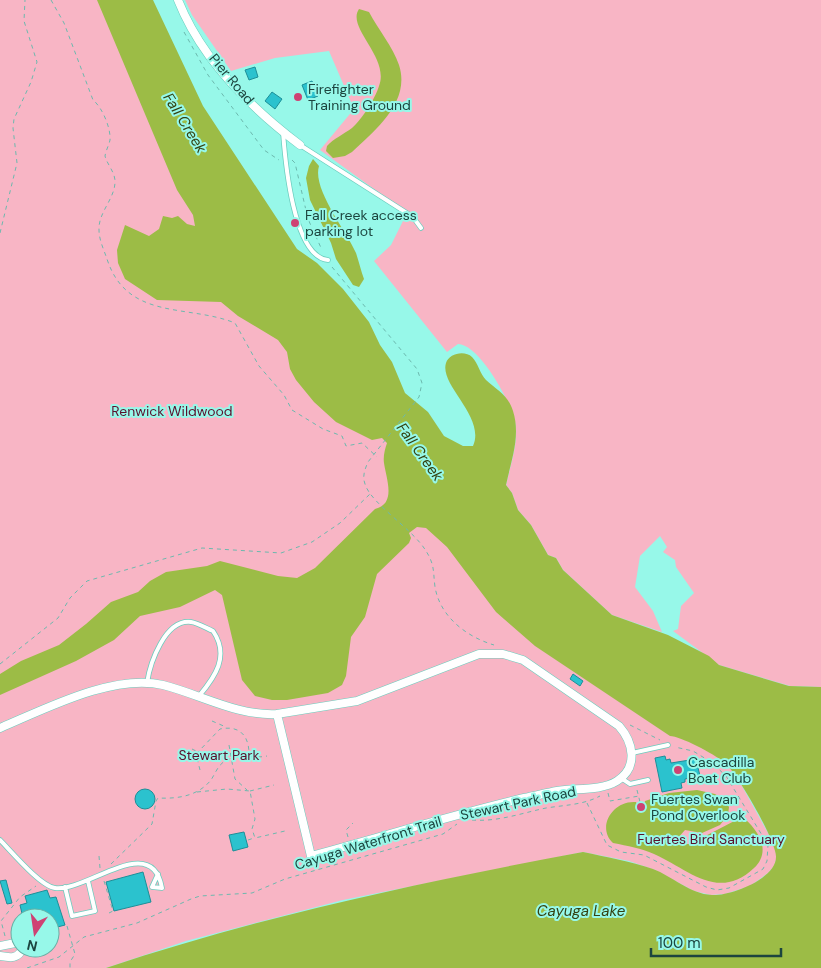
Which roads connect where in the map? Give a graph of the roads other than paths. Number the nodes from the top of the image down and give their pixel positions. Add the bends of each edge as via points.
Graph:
1 (178, 0) edge
2 (283, 132) junction
3 (300, 145) joint
4 (421, 228) dead end
5 (328, 260) road end
6 (147, 682) junction
7 (198, 696) junction
8 (277, 714) junction
9 (0, 728) edge
10 (668, 745) dead end
11 (632, 753) junction
12 (621, 778) junction
13 (648, 780) dead end
14 (0, 840) edge
15 (158, 874) dead end
16 (88, 881) junction
17 (65, 887) junction

1 - 2 street, Pier Road via 198,37 228,77
2 - 3 street, Pier Road
2 - 5 lane via 295,219 311,249 319,258
3 - 4 lane via 413,217
6 - 7 street
6 - 7 lane via 161,643 176,626 192,622 213,631 221,656 217,673
6 - 9 street via 95,691
7 - 8 street via 240,711 258,715
8 - 11 street via 356,701 479,654 504,654 523,660 611,720 626,733
8 - 12 street, Stewart Park Road via 311,856 497,805 558,791 610,785
10 - 11 lane
11 - 12 street via 630,766
12 - 13 lane via 630,784
14 - 17 lane via 43,882 54,888
15 - 16 lane via 146,864 104,872
16 - 17 lane
16 - 17 lane via 95,911 72,916

